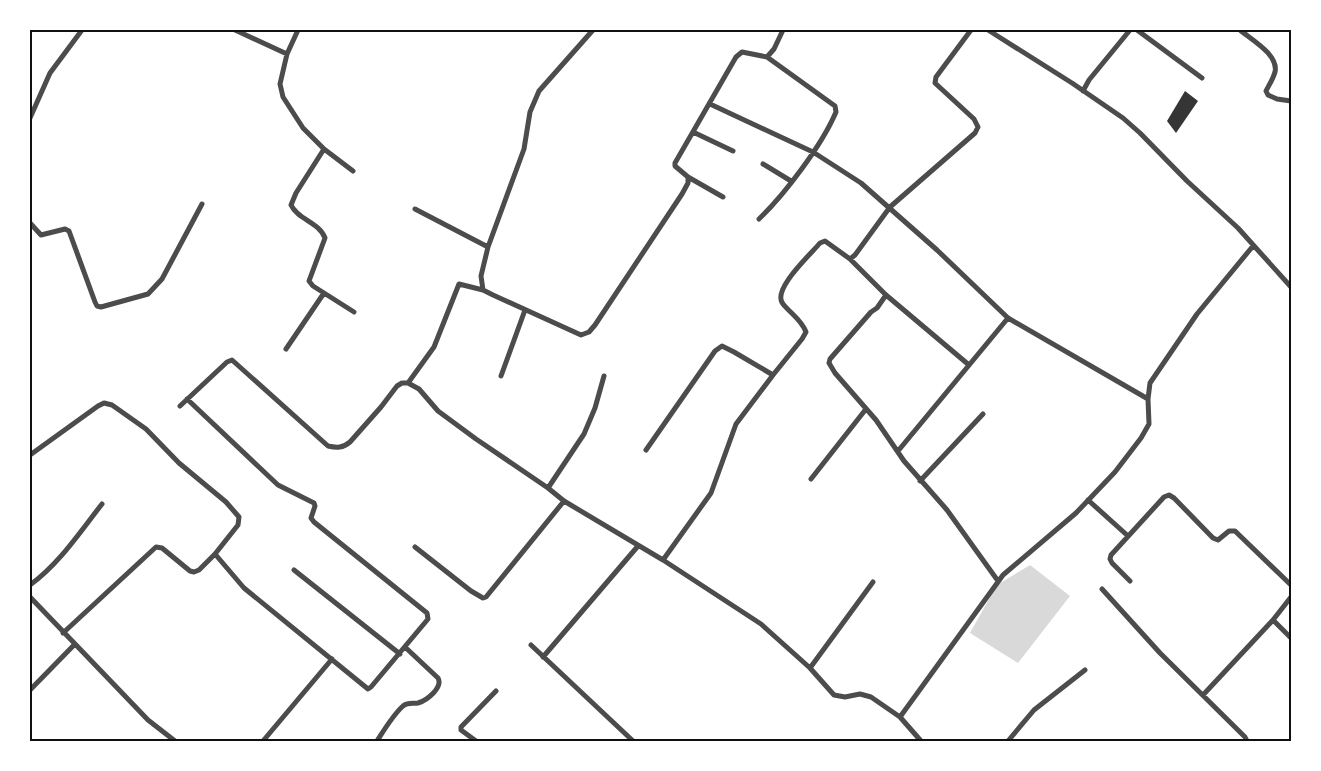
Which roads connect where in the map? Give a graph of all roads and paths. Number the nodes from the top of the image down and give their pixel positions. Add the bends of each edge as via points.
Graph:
1 (82, 30) edge
2 (235, 30) edge
3 (298, 30) edge
4 (593, 30) edge
5 (783, 30) edge
6 (972, 30) edge
7 (988, 30) edge
8 (1130, 30) edge
9 (1137, 30) edge
10 (1240, 30) edge
11 (287, 54) junction
12 (767, 57) junction
13 (1202, 78) dead end
14 (1083, 91) junction
15 (1291, 100) edge
16 (710, 104) junction
17 (30, 118) edge
18 (693, 132) junction
19 (324, 149) junction
20 (733, 151) dead end
21 (813, 152) junction
22 (763, 164) dead end
23 (353, 172) dead end
24 (688, 177) junction
25 (791, 181) junction
26 (723, 197) dead end
27 (202, 204) dead end
28 (890, 208) junction
29 (415, 209) dead end
30 (759, 219) dead end
31 (30, 223) edge
32 (1253, 246) junction
33 (488, 247) junction
34 (850, 259) junction
35 (1291, 287) edge
36 (483, 290) junction
37 (324, 293) junction
38 (886, 296) junction
39 (525, 310) junction
40 (354, 312) dead end
41 (1008, 318) junction
42 (286, 349) dead end
43 (969, 365) junction
44 (773, 375) junction
45 (501, 376) dead end
46 (604, 376) dead end
47 (408, 382) junction
48 (188, 399) junction
49 (1148, 399) junction
50 (180, 406) dead end
51 (866, 409) junction
52 (983, 414) dead end
53 (646, 450) dead end
54 (898, 451) junction
55 (30, 455) edge
56 (811, 479) dead end
57 (920, 481) junction
58 (548, 488) junction
59 (1088, 500) junction
60 (564, 501) junction
61 (102, 504) dead end
62 (1128, 536) junction
63 (638, 546) junction
64 (415, 547) dead end
65 (215, 554) junction
66 (663, 560) junction
67 (294, 570) dead end
68 (998, 581) junction
69 (1130, 581) dead end
70 (873, 582) dead end
71 (30, 585) edge
72 (1291, 585) edge
73 (1102, 589) dead end
74 (30, 597) edge
75 (1291, 597) edge
76 (1273, 620) junction
77 (64, 633) junction
78 (1291, 638) edge
79 (74, 645) junction
80 (531, 645) dead end
81 (406, 648) junction
82 (400, 654) junction
83 (543, 657) junction
84 (332, 659) junction
85 (810, 668) junction
86 (1085, 670) dead end
87 (30, 690) edge
88 (496, 691) dead end
89 (1203, 695) junction
90 (900, 717) junction
91 (630, 740) edge
92 (175, 741) edge
93 (264, 741) edge
94 (376, 741) edge
95 (476, 741) edge
96 (921, 741) edge
97 (1008, 741) edge
98 (1247, 741) edge

1 - 17 street via 50,73
2 - 11 street
3 - 11 street
4 - 33 street via 539,91 530,112 524,150
5 - 12 street
6 - 28 street via 934,83 974,119 978,127 975,134
7 - 14 street
8 - 14 street
9 - 13 street
10 - 15 street via 1274,61 1275,71 1266,91 1268,95
11 - 19 street via 280,84 284,97 303,128
12 - 16 street via 742,52
12 - 21 street via 835,106 834,118
14 - 32 street via 1140,133
16 - 18 street
16 - 21 street
18 - 20 street
18 - 24 street via 675,163
19 - 23 street
19 - 37 street via 291,205 323,232 325,238 309,281
21 - 25 street
21 - 28 street via 861,183
22 - 25 street
24 - 26 street
24 - 39 street via 682,194 589,332 581,334
25 - 30 street
27 - 31 street via 156,286 148,294 101,307 95,302 69,231 64,229 41,235
28 - 34 street
28 - 41 street
29 - 33 street
32 - 35 street
32 - 49 street via 1192,322 1150,383
33 - 36 street via 480,276
34 - 38 street
34 - 44 street via 825,241 820,243 784,286 780,297 782,303 802,323 806,332
36 - 39 street
36 - 47 street via 459,284 434,347
37 - 40 street
37 - 42 street
38 - 43 street
38 - 51 street via 829,362
39 - 45 street
41 - 43 street
41 - 49 street
43 - 54 street
44 - 53 street via 722,346 715,351
44 - 66 street via 736,424 711,493
46 - 58 street via 584,434
47 - 48 street via 397,386 346,446 337,448 328,446 232,360
47 - 58 street via 476,439
48 - 50 street
48 - 81 street via 278,485 314,503 311,518 314,522 427,613 428,620
49 - 59 street via 1149,424 1141,438
51 - 54 street
51 - 56 street
52 - 57 street
54 - 57 street
55 - 65 street via 98,406 112,405 146,429 179,463 235,511 239,517 238,525
57 - 68 street via 947,510
58 - 60 street
59 - 62 street
59 - 68 street
60 - 63 street
60 - 64 street via 483,598
61 - 71 street via 56,562
62 - 69 street via 1110,559
62 - 72 street via 1169,495 1213,538 1218,540 1229,531 1235,531
63 - 66 street
63 - 83 street
65 - 77 street via 194,572 156,547
65 - 84 street via 244,588
66 - 85 street via 761,624
67 - 82 street
68 - 90 street
70 - 85 street
73 - 89 street
74 - 77 street
75 - 76 street
76 - 78 street
76 - 89 street
77 - 79 street
79 - 87 street
79 - 92 street via 148,720
80 - 83 street
81 - 82 street
81 - 94 street via 438,678 439,686 425,700 401,708
82 - 84 street via 368,689
83 - 91 street
84 - 93 street
85 - 90 street via 834,695 871,697
86 - 97 street via 1034,710
88 - 95 street via 461,727
89 - 98 street
90 - 96 street

